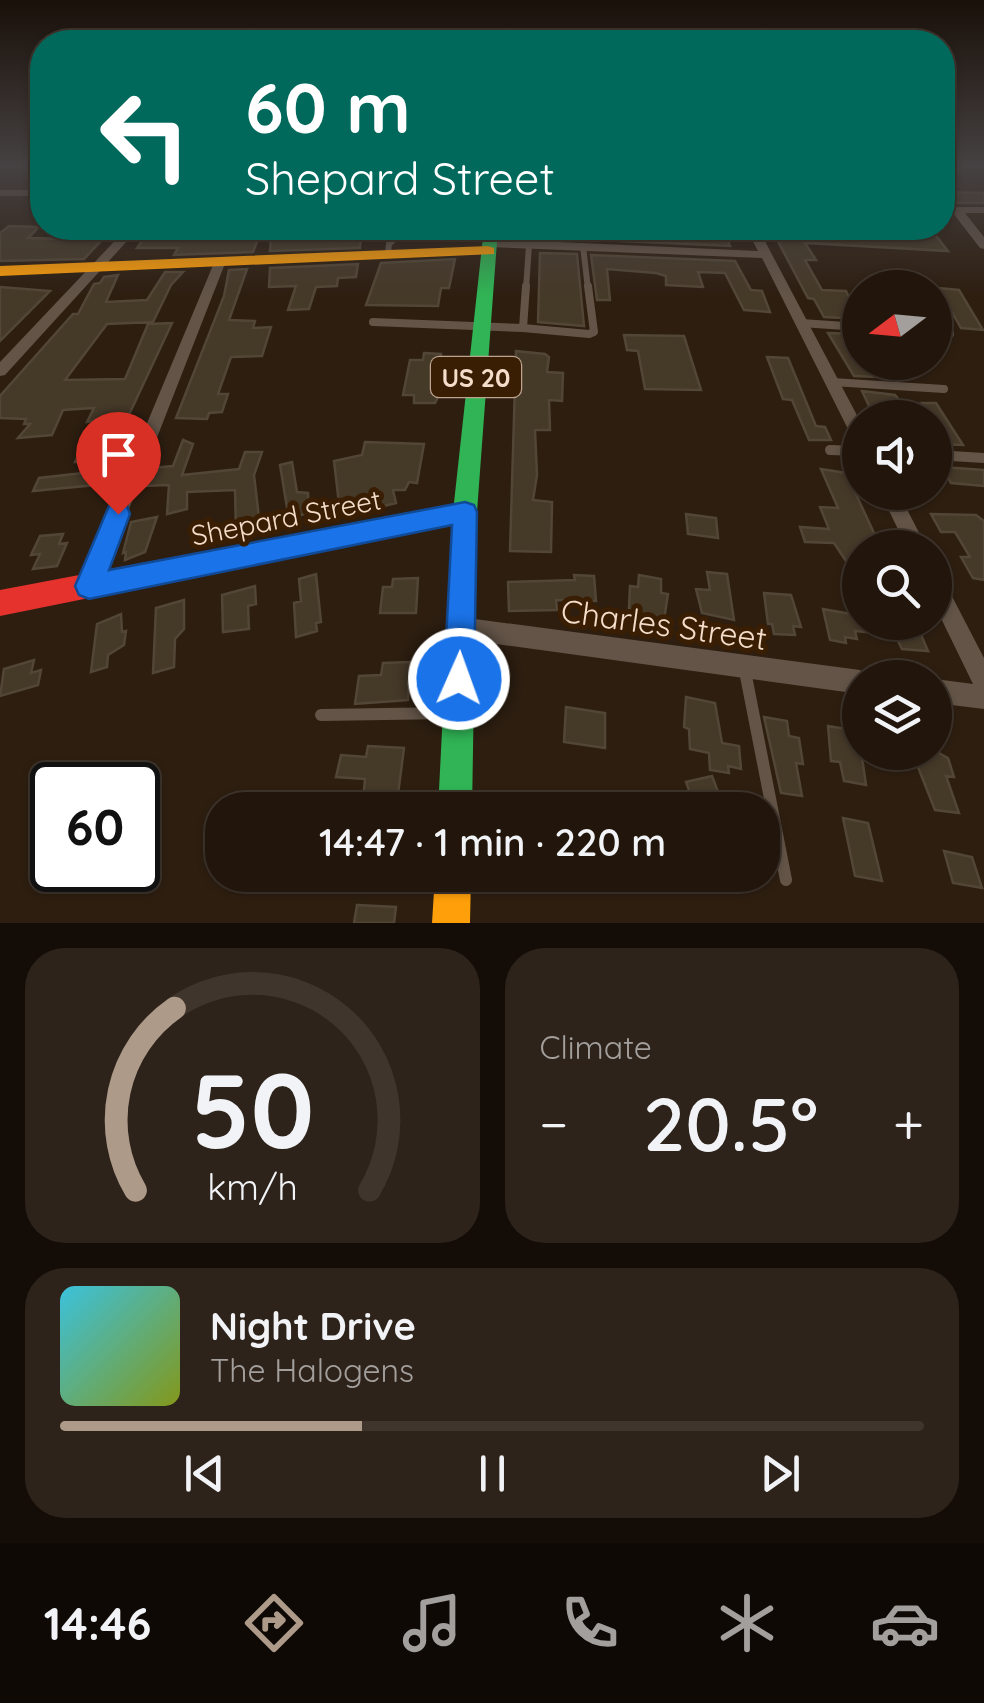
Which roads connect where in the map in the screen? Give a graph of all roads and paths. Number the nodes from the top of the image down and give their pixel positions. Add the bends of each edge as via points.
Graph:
1 (955, 216) edge
2 (122, 240) edge
3 (482, 240) edge
4 (489, 240) edge
5 (496, 240) edge
6 (758, 240) edge
7 (529, 245) junction
8 (984, 245) edge
9 (583, 246) junction
10 (766, 255) junction
11 (220, 261) junction
12 (97, 266) junction
13 (0, 271) edge
14 (372, 322) dead end
15 (802, 323) junction
16 (480, 326) junction
17 (842, 326) edge
18 (523, 328) junction
19 (0, 371) edge
20 (832, 382) junction
21 (944, 389) dead end
22 (842, 402) edge
23 (830, 450) dead end
24 (842, 450) edge
25 (952, 457) edge
26 (984, 458) edge
27 (465, 512) junction
28 (89, 586) junction
29 (0, 604) edge
30 (952, 618) edge
31 (460, 628) junction
32 (744, 668) junction
33 (842, 680) edge
34 (984, 682) edge
35 (952, 694) edge
36 (984, 698) edge
37 (458, 714) junction
38 (321, 715) dead end
39 (456, 792) edge
40 (786, 880) dead end
41 (452, 892) edge
42 (451, 923) edge

1 - 8 street
2 - 12 street
3 - 11 street via 388,253
4 - 16 street, US 20
5 - 7 street
6 - 10 street
7 - 9 street
7 - 18 lane
9 - 10 street
9 - 18 lane via 594,332
10 - 15 street
11 - 12 street
11 - 28 street
12 - 13 street
12 - 19 street
14 - 16 lane
15 - 17 lane
15 - 20 street
16 - 18 lane
16 - 27 street, US 20
20 - 21 lane
20 - 22 street
23 - 24 lane
25 - 26 lane
27 - 28 street, Shepard Street
27 - 31 street, US 20
28 - 29 street, Shepard Street
30 - 34 street
31 - 32 street, Charles Street
31 - 37 street, US 20
32 - 33 street, Charles Street
32 - 40 lane
35 - 36 street
37 - 38 lane
37 - 39 street, US 20
41 - 42 street

